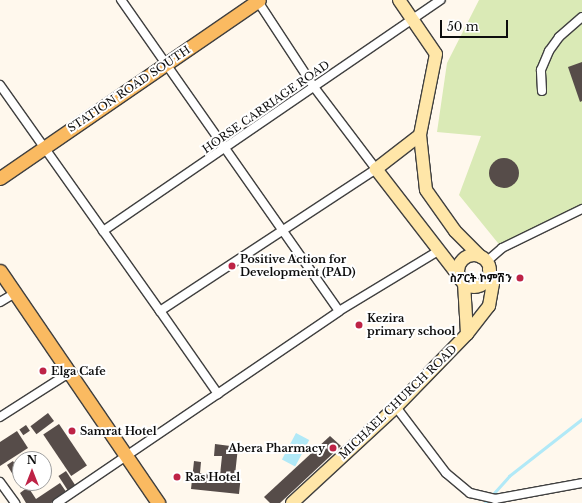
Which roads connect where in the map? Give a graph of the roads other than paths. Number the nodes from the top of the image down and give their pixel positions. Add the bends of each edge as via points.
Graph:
1 (121, 0) edge
2 (258, 0) edge
3 (399, 0) edge
4 (440, 0) edge
5 (582, 17) edge
6 (412, 19) junction
7 (166, 63) junction
8 (0, 85) edge
9 (314, 87) junction
10 (542, 91) dead end
11 (420, 135) junction
12 (43, 147) junction
13 (224, 150) junction
14 (376, 169) junction
15 (0, 178) edge
16 (582, 209) edge
17 (103, 231) junction
18 (282, 231) junction
19 (438, 251) junction
20 (486, 263) junction
21 (0, 271) edge
22 (461, 279) junction
23 (0, 281) edge
24 (5, 299) edge
25 (160, 311) junction
26 (339, 311) junction
27 (467, 334) junction
28 (67, 375) junction
29 (218, 394) junction
30 (396, 406) junction
31 (0, 417) edge
32 (121, 459) junction
33 (0, 482) edge
34 (582, 483) edge
35 (15, 503) edge
36 (57, 503) edge
37 (148, 503) edge
38 (158, 503) edge
39 (292, 503) edge

1 - 7 street
2 - 7 main road, STATION ROAD SOUTH
2 - 9 street
3 - 6 main road
4 - 6 street, HORSE CARRIAGE ROAD
5 - 10 street via 559,37 549,51 541,70
6 - 9 street, HORSE CARRIAGE ROAD
6 - 11 main road via 433,49 436,62
7 - 12 main road, STATION ROAD SOUTH
7 - 13 street
8 - 12 street
9 - 13 street, HORSE CARRIAGE ROAD
9 - 14 street
11 - 14 main road
11 - 20 main road via 426,190 447,221
12 - 15 main road, STATION ROAD SOUTH
12 - 17 street
13 - 17 street, HORSE CARRIAGE ROAD
13 - 18 street
14 - 18 street
14 - 19 main road
16 - 20 street via 502,248
17 - 25 street
18 - 25 street
18 - 26 street
19 - 22 main road
19 - 26 street
20 - 22 main road via 480,285
20 - 22 main road via 464,258 459,266
20 - 27 main road, MICHAEL CHURCH ROAD via 493,283 489,306
21 - 28 main road
22 - 27 main road
23 - 24 main road
24 - 28 main road
25 - 29 street
26 - 29 street
27 - 30 main road, MICHAEL CHURCH ROAD
28 - 31 street
28 - 32 main road
29 - 32 street
30 - 34 street via 446,473 460,487 483,497 495,499
30 - 39 main road, MICHAEL CHURCH ROAD
32 - 36 street
32 - 37 main road
32 - 38 main road
33 - 35 street

